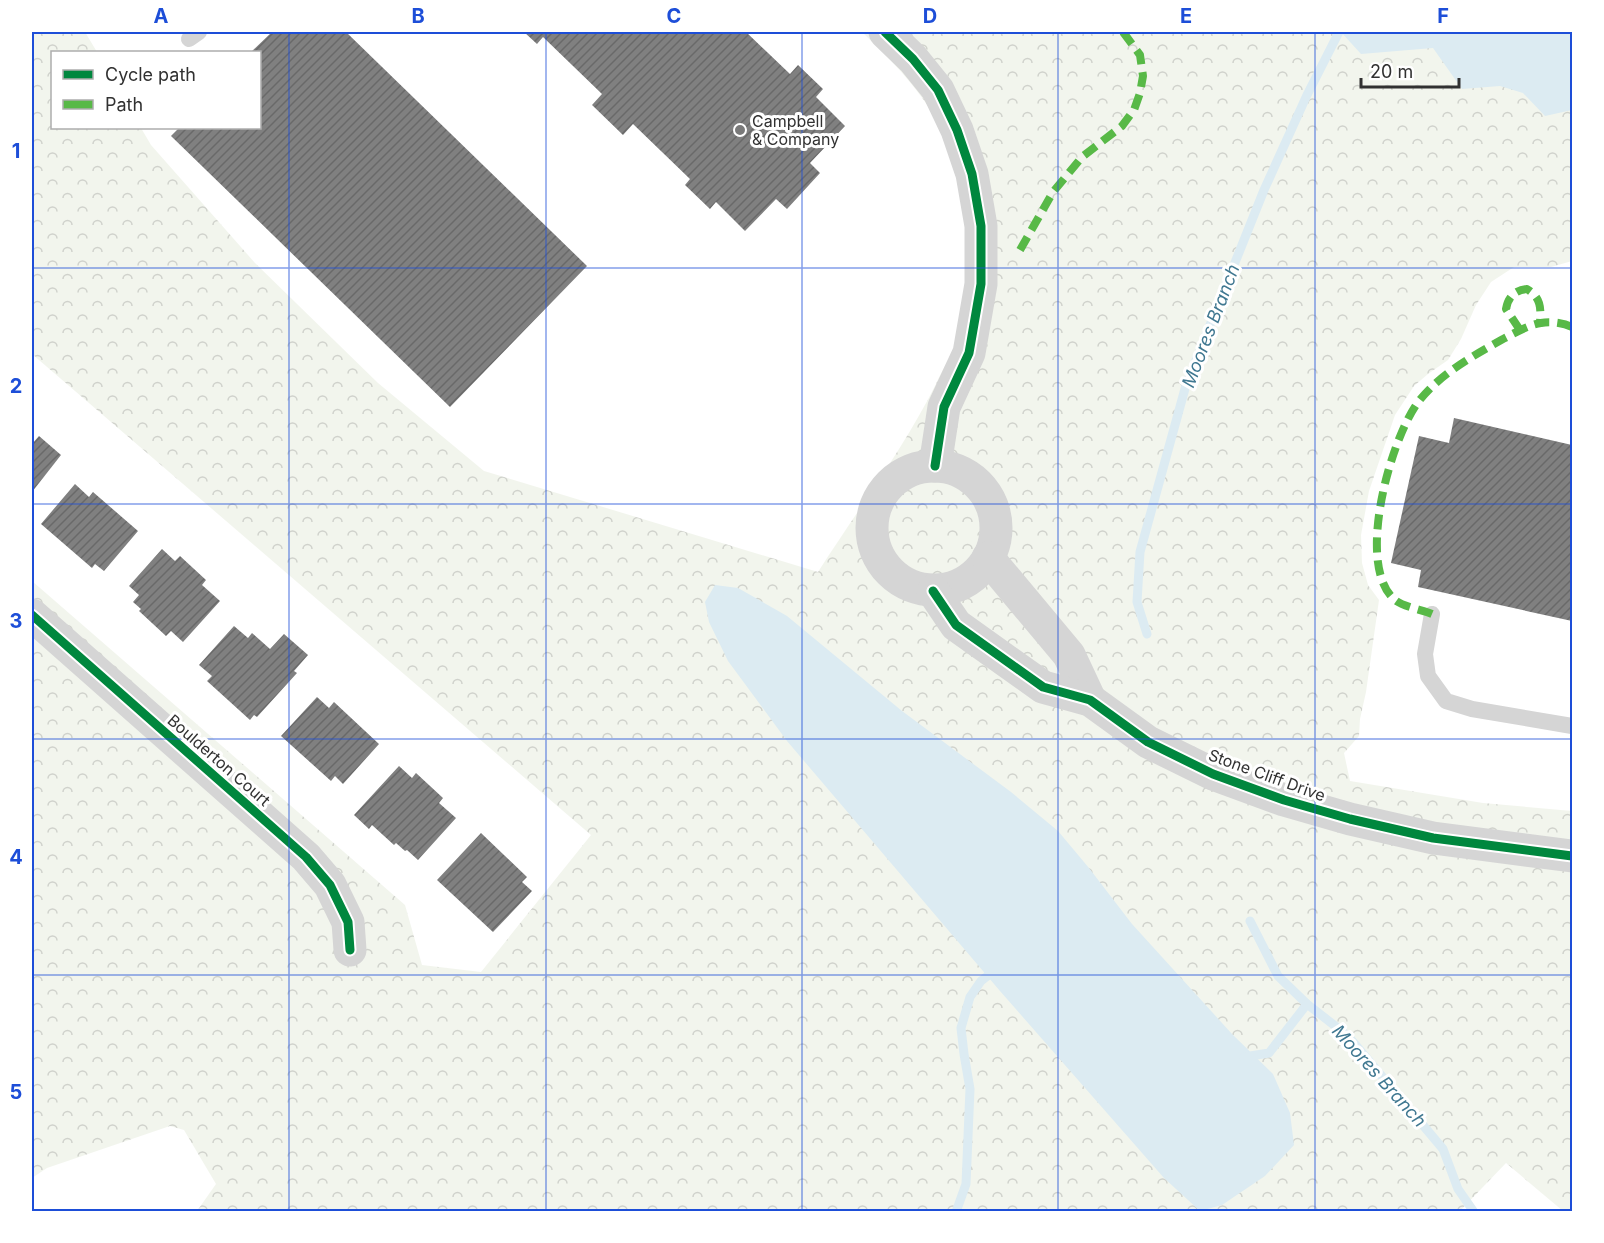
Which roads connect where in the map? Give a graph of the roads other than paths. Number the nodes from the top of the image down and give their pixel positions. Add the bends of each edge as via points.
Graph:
1 (885, 32) edge
2 (935, 466) junction
3 (988, 558) junction
4 (933, 591) junction
5 (1432, 614) dead end
6 (32, 615) edge
7 (1090, 700) junction
8 (1572, 726) edge
9 (1572, 856) edge
10 (350, 951) dead end

1 - 2 street via 938,90 972,174 981,226 981,284 969,353 944,407
2 - 3 street via 956,470 974,481 988,497 995,517 995,538
2 - 4 street via 914,469 883,491 874,509 871,528 883,565 914,588
3 - 4 street via 965,582
3 - 7 street, Stone Cliff Drive via 1069,655
4 - 7 street, Stone Cliff Drive via 956,625 1043,687
5 - 8 lane via 1425,654 1428,676 1446,701
6 - 10 street, Boulderton Court via 306,857 330,885 348,922
7 - 9 street, Stone Cliff Drive via 1148,742 1213,774 1284,800 1433,838

